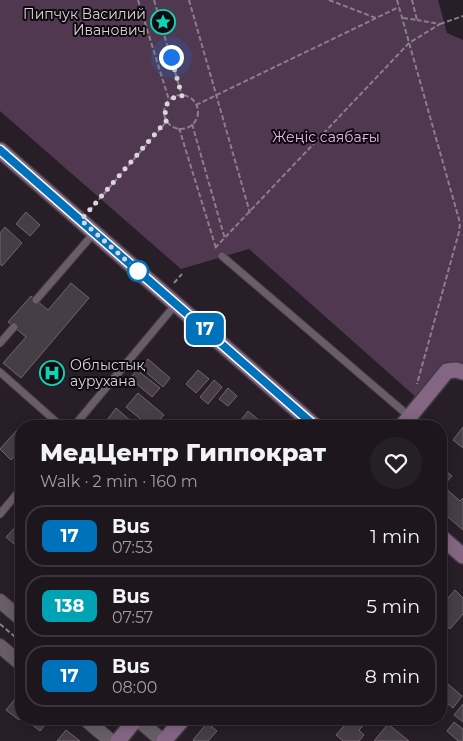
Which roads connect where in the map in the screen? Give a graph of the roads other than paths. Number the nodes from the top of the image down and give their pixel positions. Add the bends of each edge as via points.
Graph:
1 (0, 150) edge
2 (94, 232) junction
3 (222, 256) road end
4 (36, 300) dead end
5 (176, 304) junction
6 (14, 327) dead end
7 (0, 343) edge
8 (0, 372) edge
9 (463, 372) edge
10 (54, 420) edge
11 (79, 420) edge
12 (308, 420) edge
13 (404, 420) edge
14 (408, 420) edge
15 (15, 496) edge
16 (0, 514) edge
17 (447, 542) edge
18 (463, 556) edge
19 (0, 601) edge
20 (15, 614) edge
21 (0, 646) edge
22 (15, 659) edge
23 (92, 725) edge
24 (132, 725) edge
25 (144, 725) edge
26 (178, 725) edge
27 (111, 741) edge
28 (118, 741) edge
29 (164, 741) edge

1 - 2 street
2 - 4 lane
2 - 5 street
3 - 13 lane
5 - 11 lane
5 - 12 street
6 - 7 lane
8 - 10 lane
9 - 14 street via 447,371
15 - 16 lane
17 - 18 street
19 - 20 street
21 - 22 street
23 - 27 street
24 - 28 street
25 - 29 street
26 - 29 street

